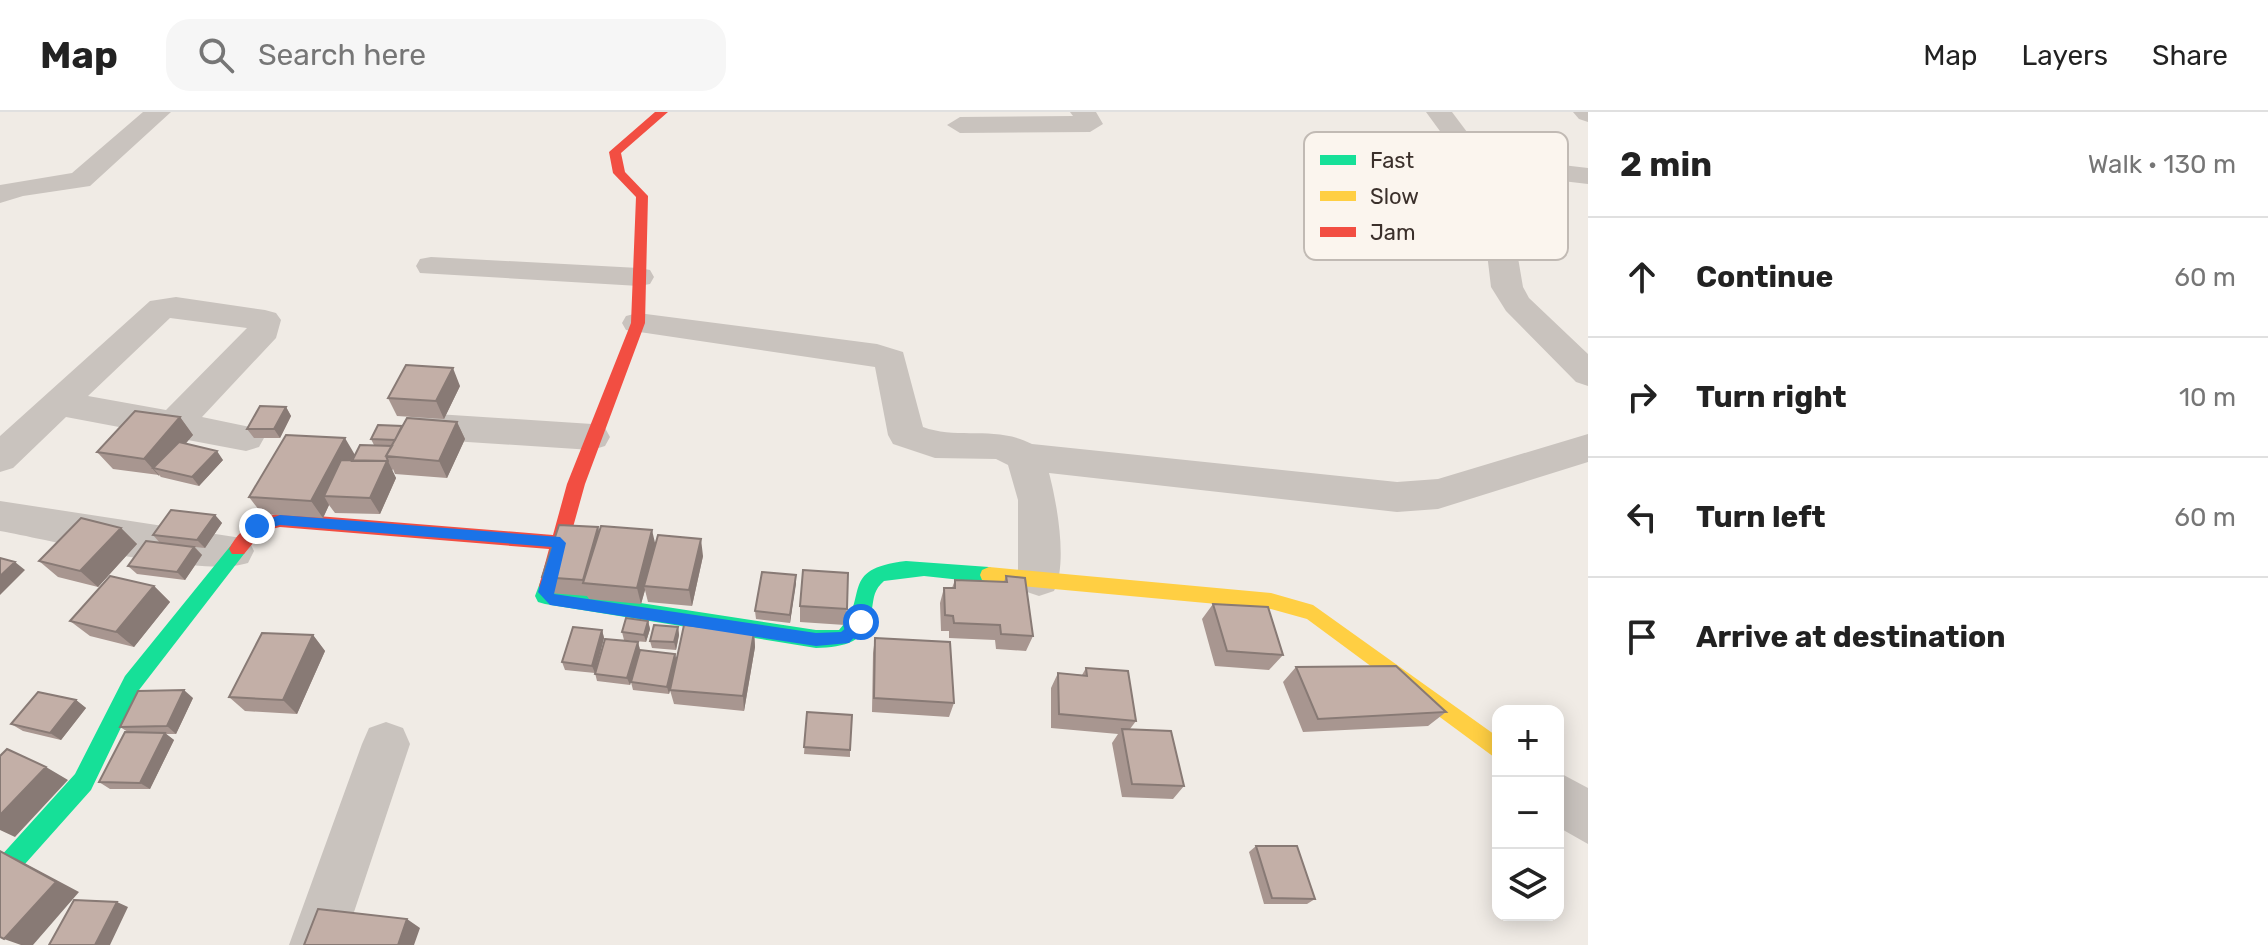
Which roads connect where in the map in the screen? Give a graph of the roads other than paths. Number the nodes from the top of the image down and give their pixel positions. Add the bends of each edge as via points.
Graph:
1 (158, 112) edge
2 (662, 112) edge
3 (1083, 112) edge
4 (1439, 112) edge
5 (952, 116) edge
6 (1454, 132) edge
7 (1568, 174) edge
8 (1588, 176) edge
9 (0, 195) edge
10 (1503, 260) edge
11 (431, 266) dead end
12 (639, 277) junction
13 (638, 323) junction
14 (1588, 374) edge
15 (59, 403) junction
16 (174, 424) junction
17 (421, 426) edge
18 (592, 437) junction
19 (246, 438) edge
20 (1588, 448) edge
21 (1025, 457) junction
22 (0, 458) edge
23 (0, 516) edge
24 (560, 543) junction
25 (234, 551) junction
26 (1039, 579) junction
27 (386, 744) dead end
28 (1492, 745) edge
29 (1564, 801) edge
30 (1588, 819) edge
31 (0, 875) edge
32 (316, 945) edge

1 - 9 street via 80,180
2 - 12 street via 615,152 619,173 642,196
3 - 5 street via 1090,124
4 - 6 street
7 - 8 street
10 - 14 street via 1507,287 1536,327
11 - 12 street
12 - 13 street
13 - 18 street
13 - 21 street via 886,357 893,365 906,435 923,443 1004,446
15 - 16 street
15 - 16 street via 161,308 265,320 264,330
15 - 22 street
16 - 19 street
17 - 18 street
18 - 24 street
20 - 21 street via 1438,494 1397,497
21 - 26 street via 1037,500
23 - 25 street via 189,549
24 - 25 street via 280,520 257,526
24 - 26 street via 545,592 550,599 816,639 844,638 861,622 868,584 881,571 908,568
25 - 31 street via 132,683 83,782
26 - 28 street via 1271,601 1313,613
27 - 32 street
29 - 30 street

